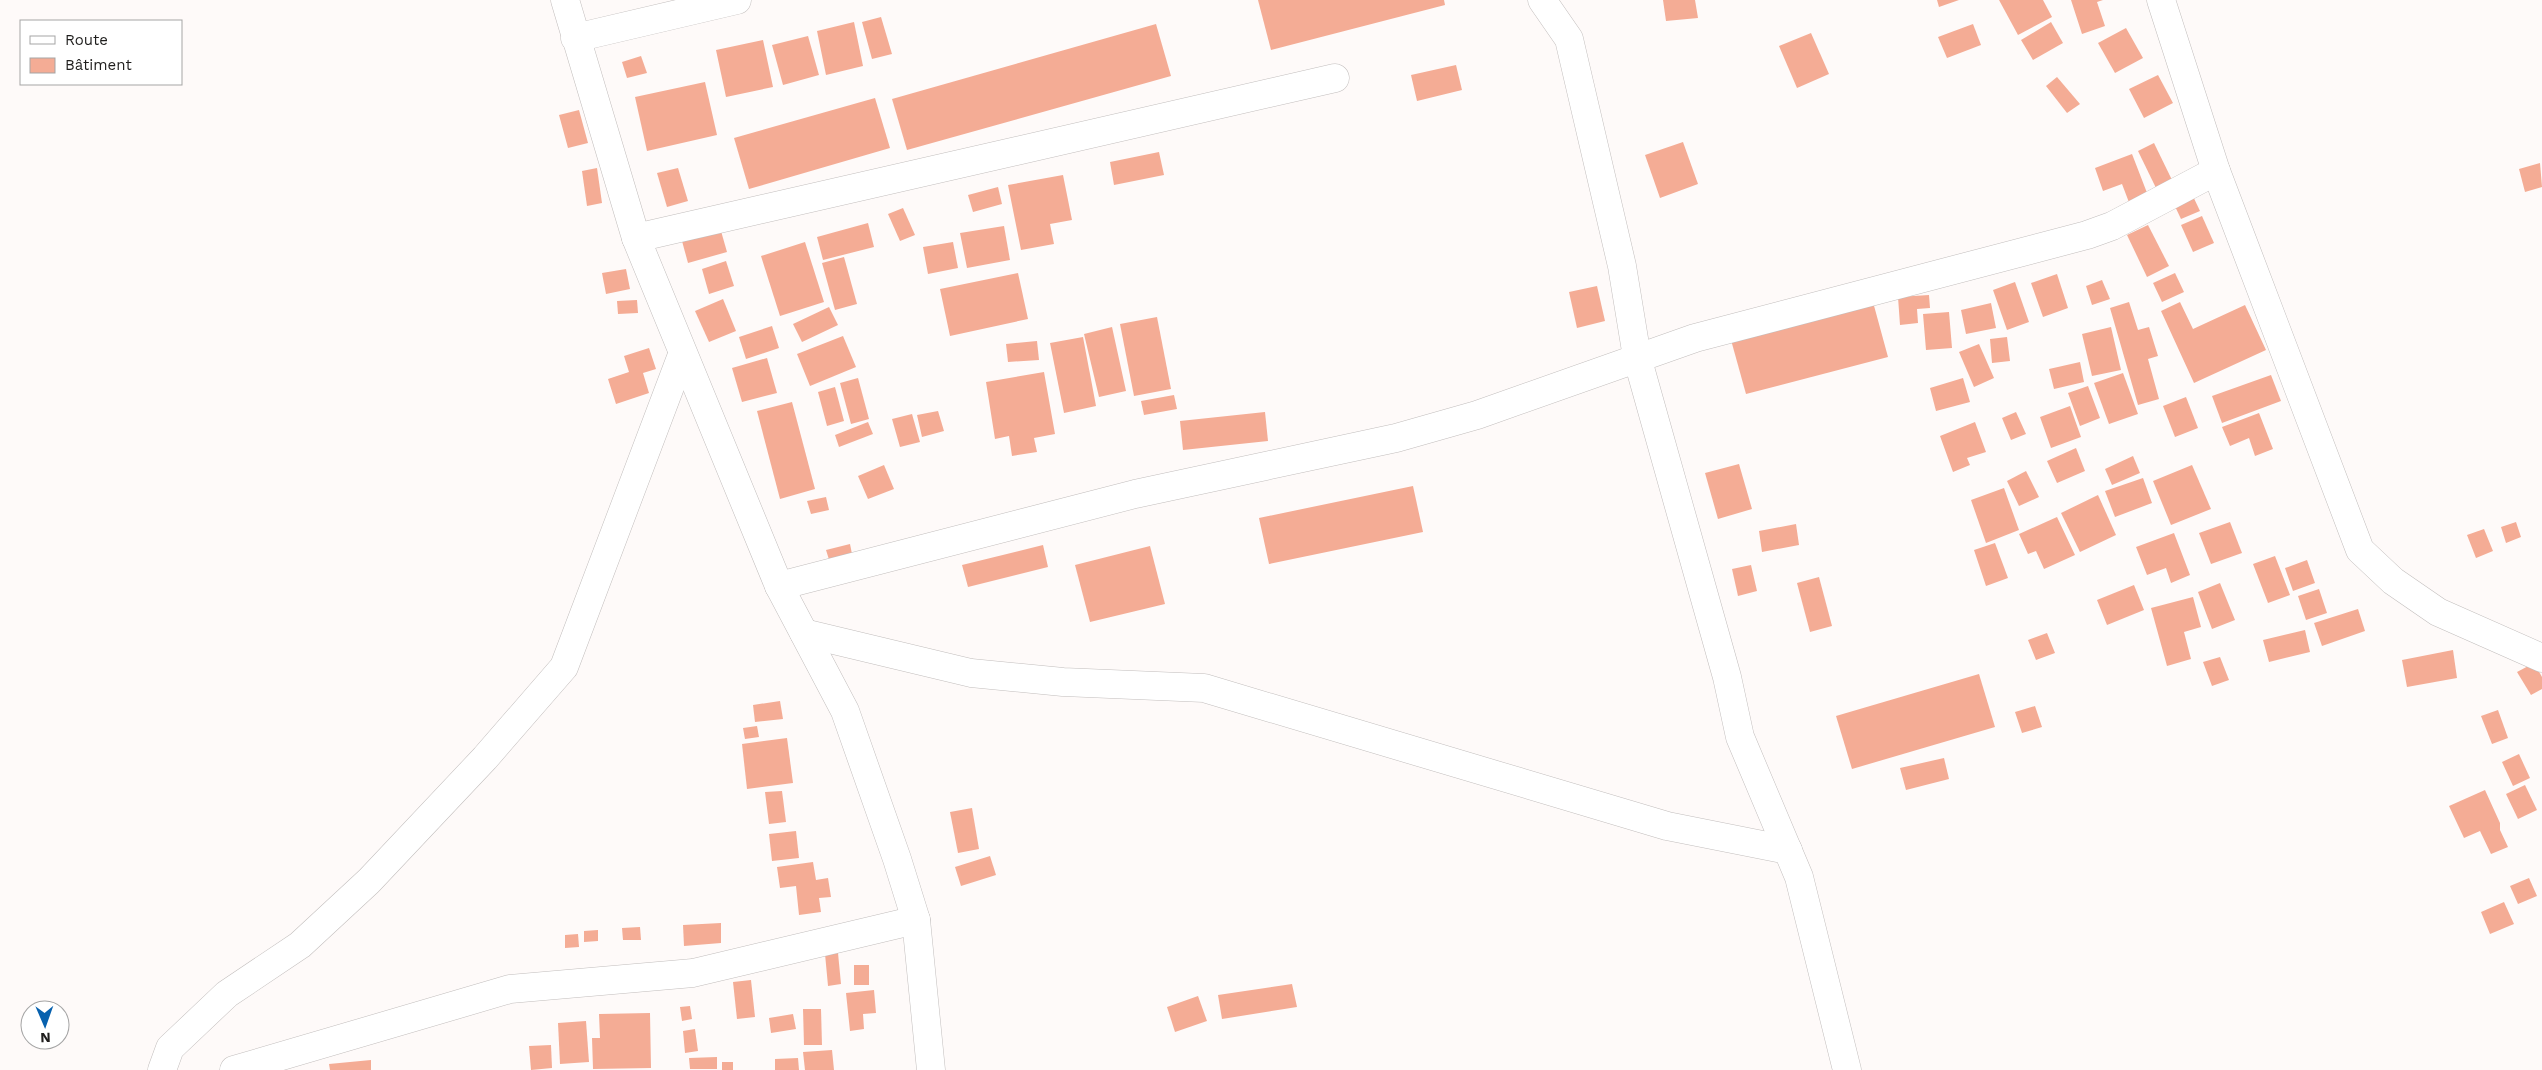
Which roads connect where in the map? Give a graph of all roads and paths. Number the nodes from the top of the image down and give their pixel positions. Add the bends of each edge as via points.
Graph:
1 (565, 0) edge
2 (737, 0) edge
3 (1542, 0) edge
4 (2161, 0) edge
5 (575, 38) junction
6 (1335, 78) dead end
7 (2216, 171) junction
8 (636, 238) junction
9 (682, 355) junction
10 (1638, 358) junction
11 (779, 586) junction
12 (804, 633) junction
13 (2542, 658) edge
14 (1788, 850) junction
15 (916, 920) junction
16 (162, 1070) edge
17 (234, 1070) edge
18 (931, 1070) edge
19 (1847, 1070) edge

1 - 5 street
2 - 5 street
3 - 10 street via 1568,39 1622,266
4 - 7 street
5 - 8 street
6 - 8 street
7 - 10 street via 2112,226 2087,235 1695,338
7 - 13 street via 2360,550 2393,581 2438,612
8 - 9 street
9 - 11 street
9 - 16 street via 564,668 485,758 369,881 300,945 227,994 170,1048
10 - 11 street via 1477,415 1396,438 1135,494
10 - 14 street via 1727,677 1740,738
11 - 12 street
12 - 14 street via 971,673 1063,682 1204,688 1667,826
12 - 15 street via 845,711
14 - 19 street via 1799,877
15 - 17 street via 693,973 510,989
15 - 18 street

